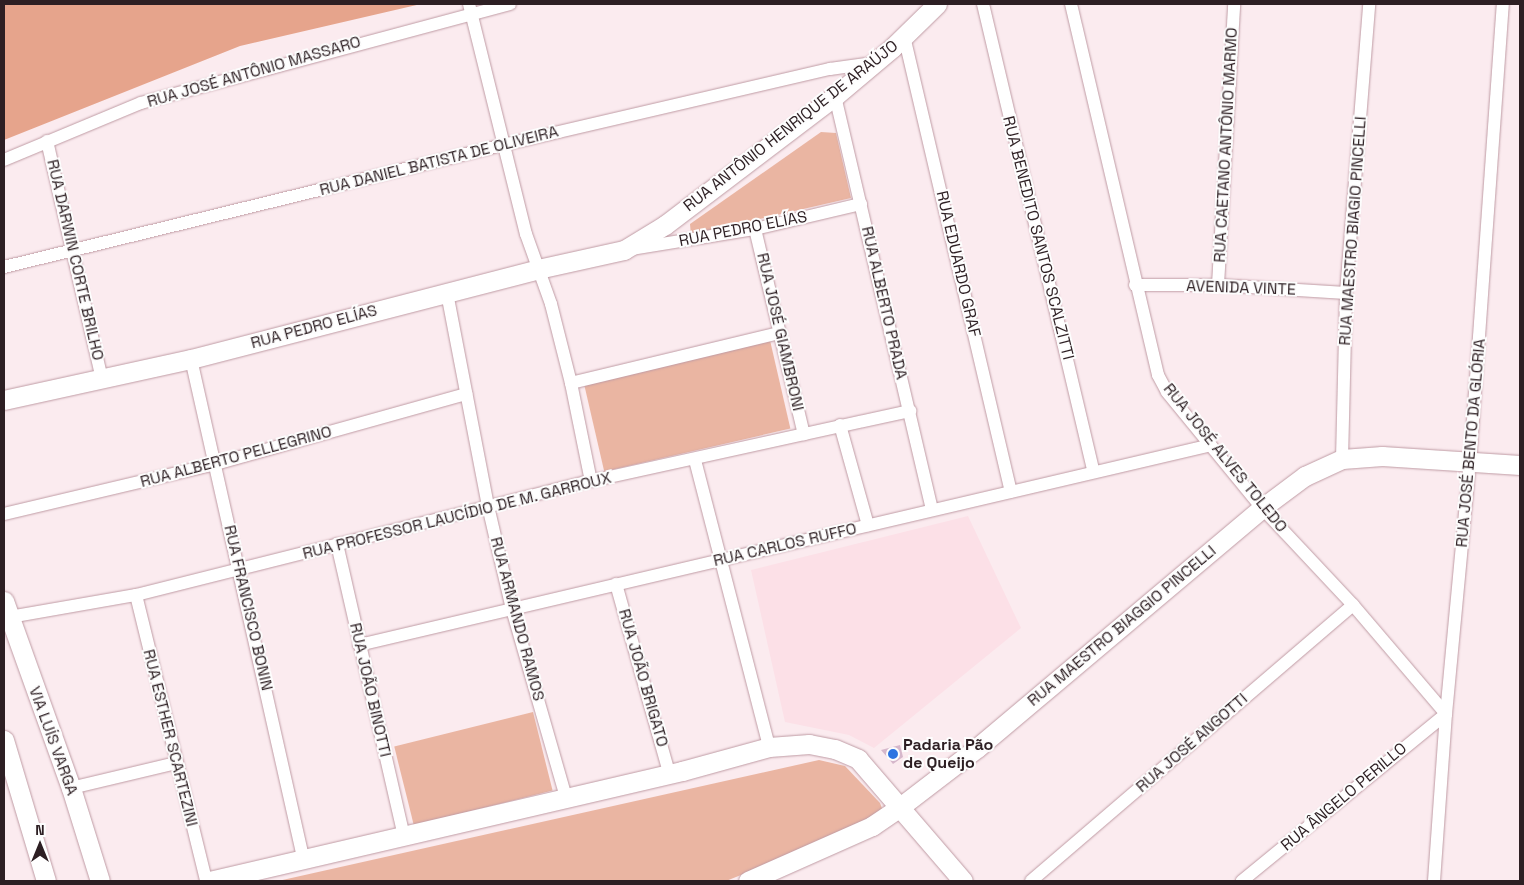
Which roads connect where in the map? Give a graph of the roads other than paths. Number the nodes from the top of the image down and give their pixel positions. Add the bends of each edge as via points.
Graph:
1 (510, 4) edge
2 (937, 4) edge
3 (983, 4) edge
4 (1071, 4) edge
5 (1234, 4) edge
6 (1369, 4) edge
7 (1503, 4) edge
8 (470, 8) edge
9 (904, 36) junction
10 (876, 62) junction
11 (834, 96) junction
12 (47, 141) junction
13 (506, 144) junction
14 (4, 160) edge
15 (861, 204) junction
16 (665, 225) joint
17 (755, 229) junction
18 (624, 250) junction
19 (73, 251) junction
20 (4, 267) edge
21 (538, 269) junction
22 (1135, 285) junction
23 (1218, 285) junction
24 (447, 293) junction
25 (1346, 293) junction
26 (780, 333) junction
27 (191, 359) junction
28 (102, 380) junction
29 (571, 383) junction
30 (466, 394) junction
31 (4, 400) edge
32 (910, 411) junction
33 (840, 426) junction
34 (804, 434) junction
35 (1211, 445) junction
36 (1342, 459) junction
37 (696, 460) junction
38 (1470, 462) junction
39 (215, 464) junction
40 (1520, 465) edge
41 (1094, 472) junction
42 (591, 481) junction
43 (1011, 492) junction
44 (488, 506) junction
45 (1262, 508) junction
46 (932, 510) junction
47 (4, 514) edge
48 (868, 525) junction
49 (337, 544) junction
50 (721, 560) junction
51 (240, 571) junction
52 (616, 584) junction
53 (136, 595) junction
54 (1353, 605) junction
55 (512, 609) junction
56 (5, 612) edge
57 (359, 645) junction
58 (1446, 714) junction
59 (4, 740) edge
60 (769, 747) junction
61 (176, 763) junction
62 (669, 772) junction
63 (70, 788) junction
64 (566, 797) junction
65 (900, 807) junction
66 (404, 836) junction
67 (303, 857) junction
68 (46, 881) edge
69 (100, 881) edge
70 (207, 881) edge
71 (748, 881) edge
72 (963, 881) edge
73 (1031, 881) edge
74 (1242, 881) edge
75 (1434, 881) edge

1 - 8 street, RUA JOSÉ ANTÔNIO MASSARO
2 - 9 street, RUA ANTÔNIO HENRIQUE DE ARAÚJO
3 - 41 street, RUA BENEDITO SANTOS SCALZITTI
4 - 22 street, RUA JOSÉ ALVES TOLEDO
5 - 23 street, RUA CAETANO ANTÔNIO MARMO
6 - 25 street, RUA MAESTRO BIAGIO PINCELLI
7 - 38 street, RUA JOSÉ BENTO DA GLÓRIA
8 - 12 street, RUA JOSÉ ANTÔNIO MASSARO via 141,103
8 - 13 street
9 - 10 street, RUA ANTÔNIO HENRIQUE DE ARAÚJO
9 - 43 street, RUA EDUARDO GRAF
10 - 11 street, RUA ANTÔNIO HENRIQUE DE ARAÚJO
10 - 13 street, RUA DANIEL BATISTA DE OLIVEIRA via 830,68
11 - 15 street, RUA ALBERTO PRADA
11 - 16 street, RUA ANTÔNIO HENRIQUE DE ARAÚJO
12 - 14 street, RUA JOSÉ ANTÔNIO MASSARO
12 - 19 street, RUA DARWIN CORTE BRILHO
13 - 19 street, RUA DANIEL BATISTA DE OLIVEIRA
13 - 21 street via 526,234
15 - 17 street, RUA PEDRO ELÍAS
15 - 32 street, RUA ALBERTO PRADA
16 - 18 street, RUA PEDRO ELÍAS
17 - 18 street, RUA PEDRO ELÍAS
17 - 26 street, RUA JOSÉ GIAMBRONI
18 - 21 street, RUA PEDRO ELÍAS
19 - 20 street, RUA DANIEL BATISTA DE OLIVEIRA
19 - 28 street, RUA DARWIN CORTE BRILHO
21 - 24 street, RUA PEDRO ELÍAS
21 - 29 street via 551,304
22 - 23 street, AVENIDA VINTE
22 - 35 street, RUA JOSÉ ALVES TOLEDO via 1158,375
23 - 25 street, AVENIDA VINTE
24 - 27 street, RUA PEDRO ELÍAS
24 - 30 street, RUA ARMANDO RAMOS
25 - 36 street, RUA MAESTRO BIAGIO PINCELLI
26 - 29 street
26 - 34 street, RUA JOSÉ GIAMBRONI
27 - 28 street, RUA PEDRO ELÍAS
27 - 39 street, RUA FRANCISCO BONIN
28 - 31 street, RUA PEDRO ELÍAS
29 - 42 street
30 - 39 street, RUA ALBERTO PELLEGRINO
30 - 44 street, RUA ARMANDO RAMOS
32 - 33 street, RUA PROFESSOR LAUCÍDIO DE M. GARROUX
32 - 46 street, RUA ALBERTO PRADA
33 - 34 street, RUA PROFESSOR LAUCÍDIO DE M. GARROUX
33 - 48 street
34 - 37 street, RUA PROFESSOR LAUCÍDIO DE M. GARROUX
35 - 41 street, RUA CARLOS RUFFO
35 - 45 street, RUA JOSÉ ALVES TOLEDO
36 - 38 street, RUA MAESTRO BIAGGIO PINCELLI via 1382,456
36 - 45 street, RUA MAESTRO BIAGGIO PINCELLI via 1306,476
37 - 42 street, RUA PROFESSOR LAUCÍDIO DE M. GARROUX
37 - 50 street
38 - 40 street, RUA MAESTRO BIAGGIO PINCELLI
38 - 58 street, RUA JOSÉ BENTO DA GLÓRIA
39 - 47 street, RUA ALBERTO PELLEGRINO
39 - 51 street, RUA FRANCISCO BONIN
41 - 43 street, RUA CARLOS RUFFO
42 - 44 street, RUA PROFESSOR LAUCÍDIO DE M. GARROUX
43 - 46 street, RUA CARLOS RUFFO
44 - 49 street, RUA PROFESSOR LAUCÍDIO DE M. GARROUX
44 - 55 street, RUA ARMANDO RAMOS
45 - 54 street, RUA JOSÉ ALVES TOLEDO
45 - 65 street, RUA MAESTRO BIAGGIO PINCELLI via 977,748
46 - 48 street, RUA CARLOS RUFFO
48 - 50 street, RUA CARLOS RUFFO
49 - 51 street, RUA PROFESSOR LAUCÍDIO DE M. GARROUX
49 - 57 street, RUA JOÃO BINOTTI
50 - 52 street, RUA CARLOS RUFFO
50 - 60 street
51 - 53 street, RUA PROFESSOR LAUCÍDIO DE M. GARROUX
51 - 67 street, RUA FRANCISCO BONIN
52 - 55 street, RUA CARLOS RUFFO
52 - 62 street, RUA JOÃO BRIGATO
53 - 56 street, RUA PROFESSOR LAUCÍDIO DE M. GARROUX
53 - 61 street, RUA ESTHER SCARTEZINI
54 - 58 street, RUA JOSÉ ALVES TOLEDO
54 - 73 street, RUA JOSÉ ANGOTTI
55 - 57 street, RUA CARLOS RUFFO
55 - 64 street, RUA ARMANDO RAMOS
56 - 63 street, VIA LUÍS VARGA
57 - 66 street, RUA JOÃO BINOTTI
58 - 74 street, RUA ÂNGELO PERILLO
58 - 75 street, RUA JOSÉ BENTO DA GLÓRIA
59 - 68 street
60 - 62 street
60 - 65 street via 810,744 835,749 858,759
61 - 63 street
61 - 70 street, RUA ESTHER SCARTEZINI
62 - 64 street
63 - 69 street, VIA LUÍS VARGA
64 - 66 street
65 - 71 street, RUA MAESTRO BIAGGIO PINCELLI via 872,826
65 - 72 street
66 - 67 street
67 - 70 street

